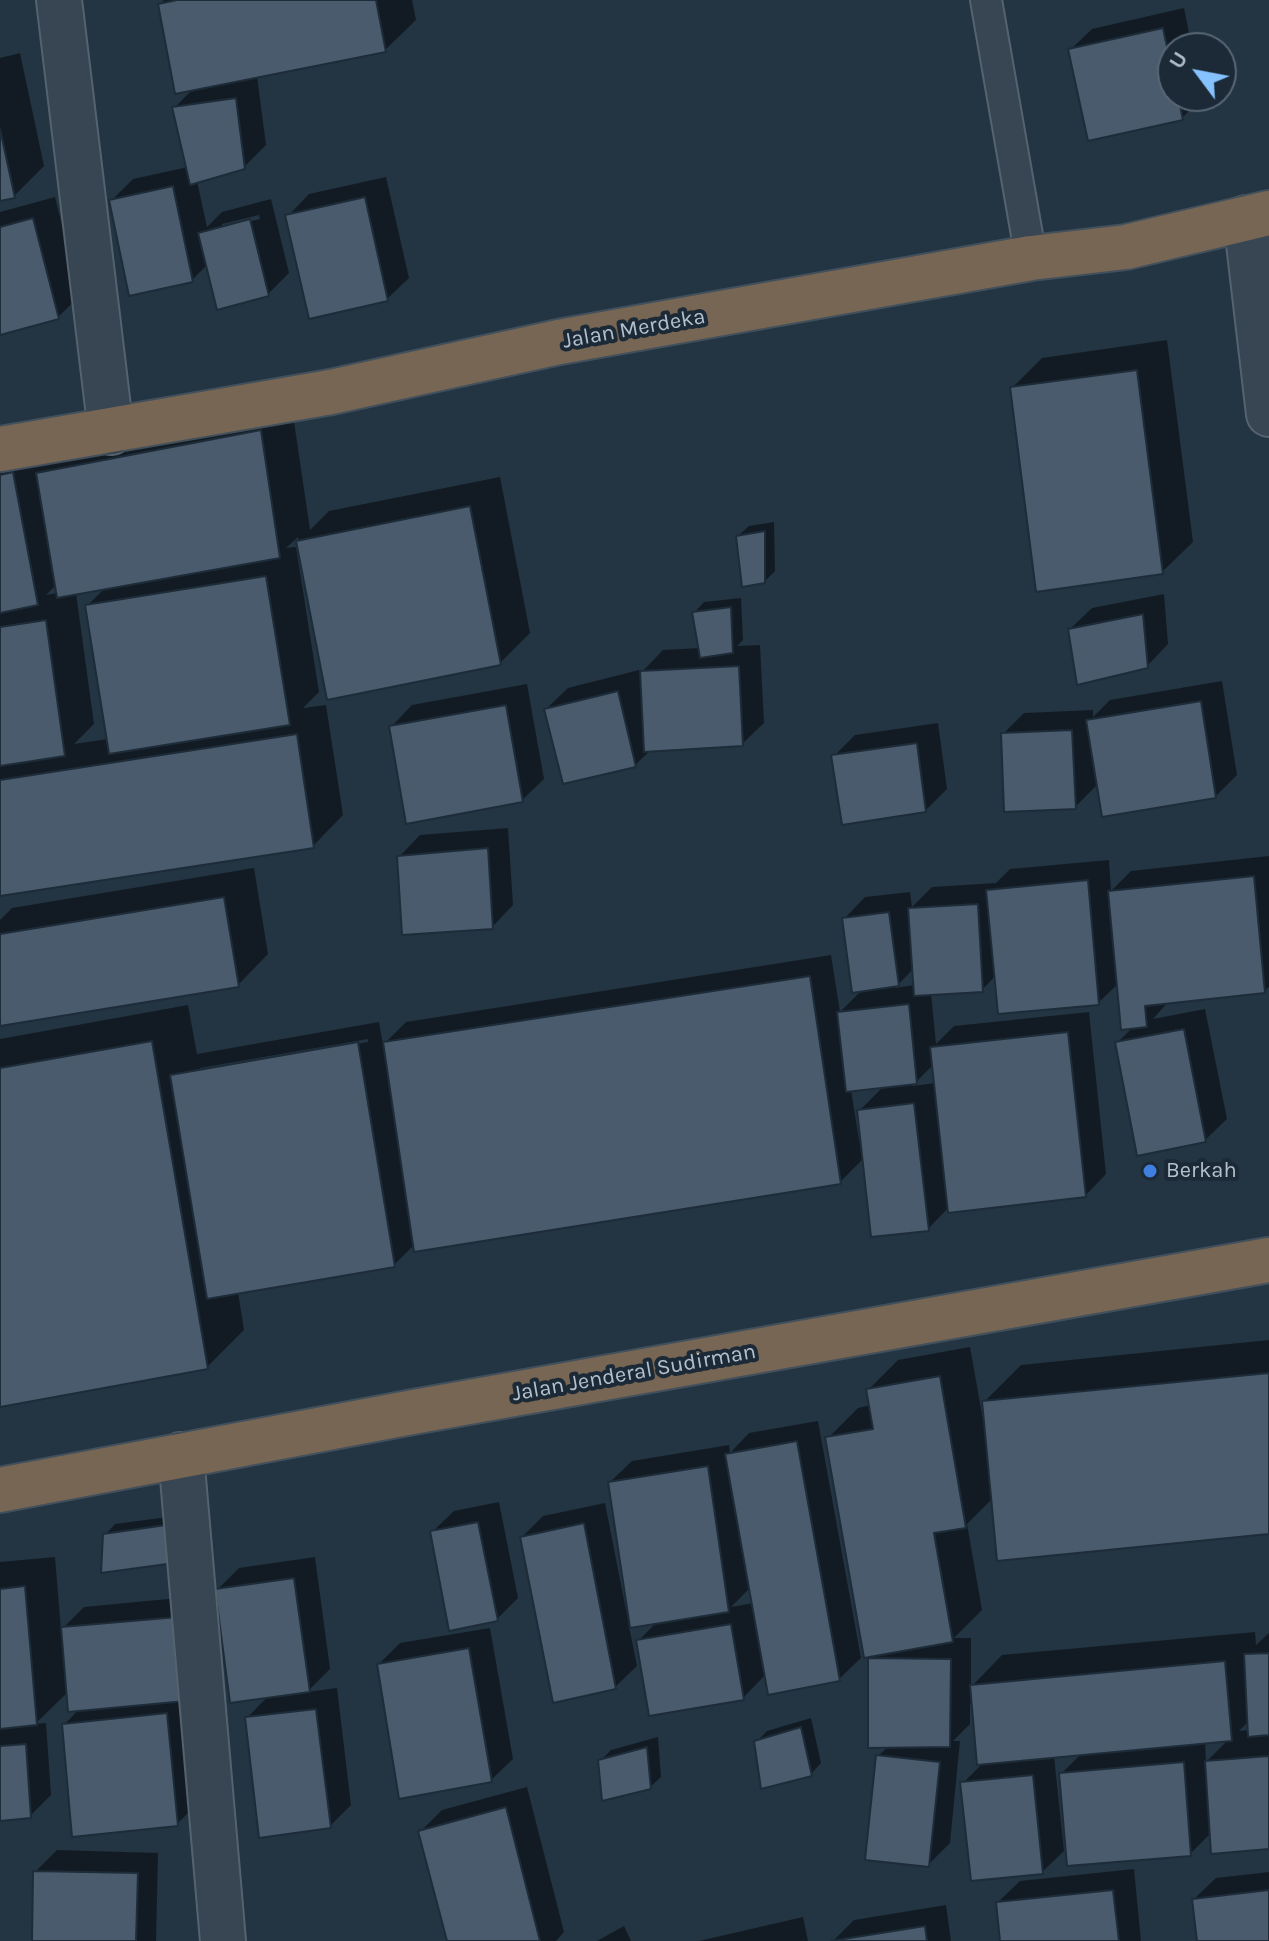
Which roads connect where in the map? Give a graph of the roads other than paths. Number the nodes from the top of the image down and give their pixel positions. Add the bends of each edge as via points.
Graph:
1 (59, 0) edge
2 (986, 0) edge
3 (1258, 215) edge
4 (1031, 258) junction
5 (1269, 414) edge
6 (111, 432) junction
7 (0, 449) edge
8 (1269, 1260) edge
9 (181, 1455) junction
10 (0, 1490) edge
11 (223, 1941) edge

1 - 6 street
2 - 4 lane
3 - 4 highway, Jalan Merdeka via 1126,247
3 - 5 street
4 - 6 highway, Jalan Merdeka via 559,342 331,392
6 - 7 highway, Jalan Merdeka
8 - 9 highway, Jalan Jenderal Sudirman
9 - 10 highway, Jalan Jenderal Sudirman
9 - 11 street

